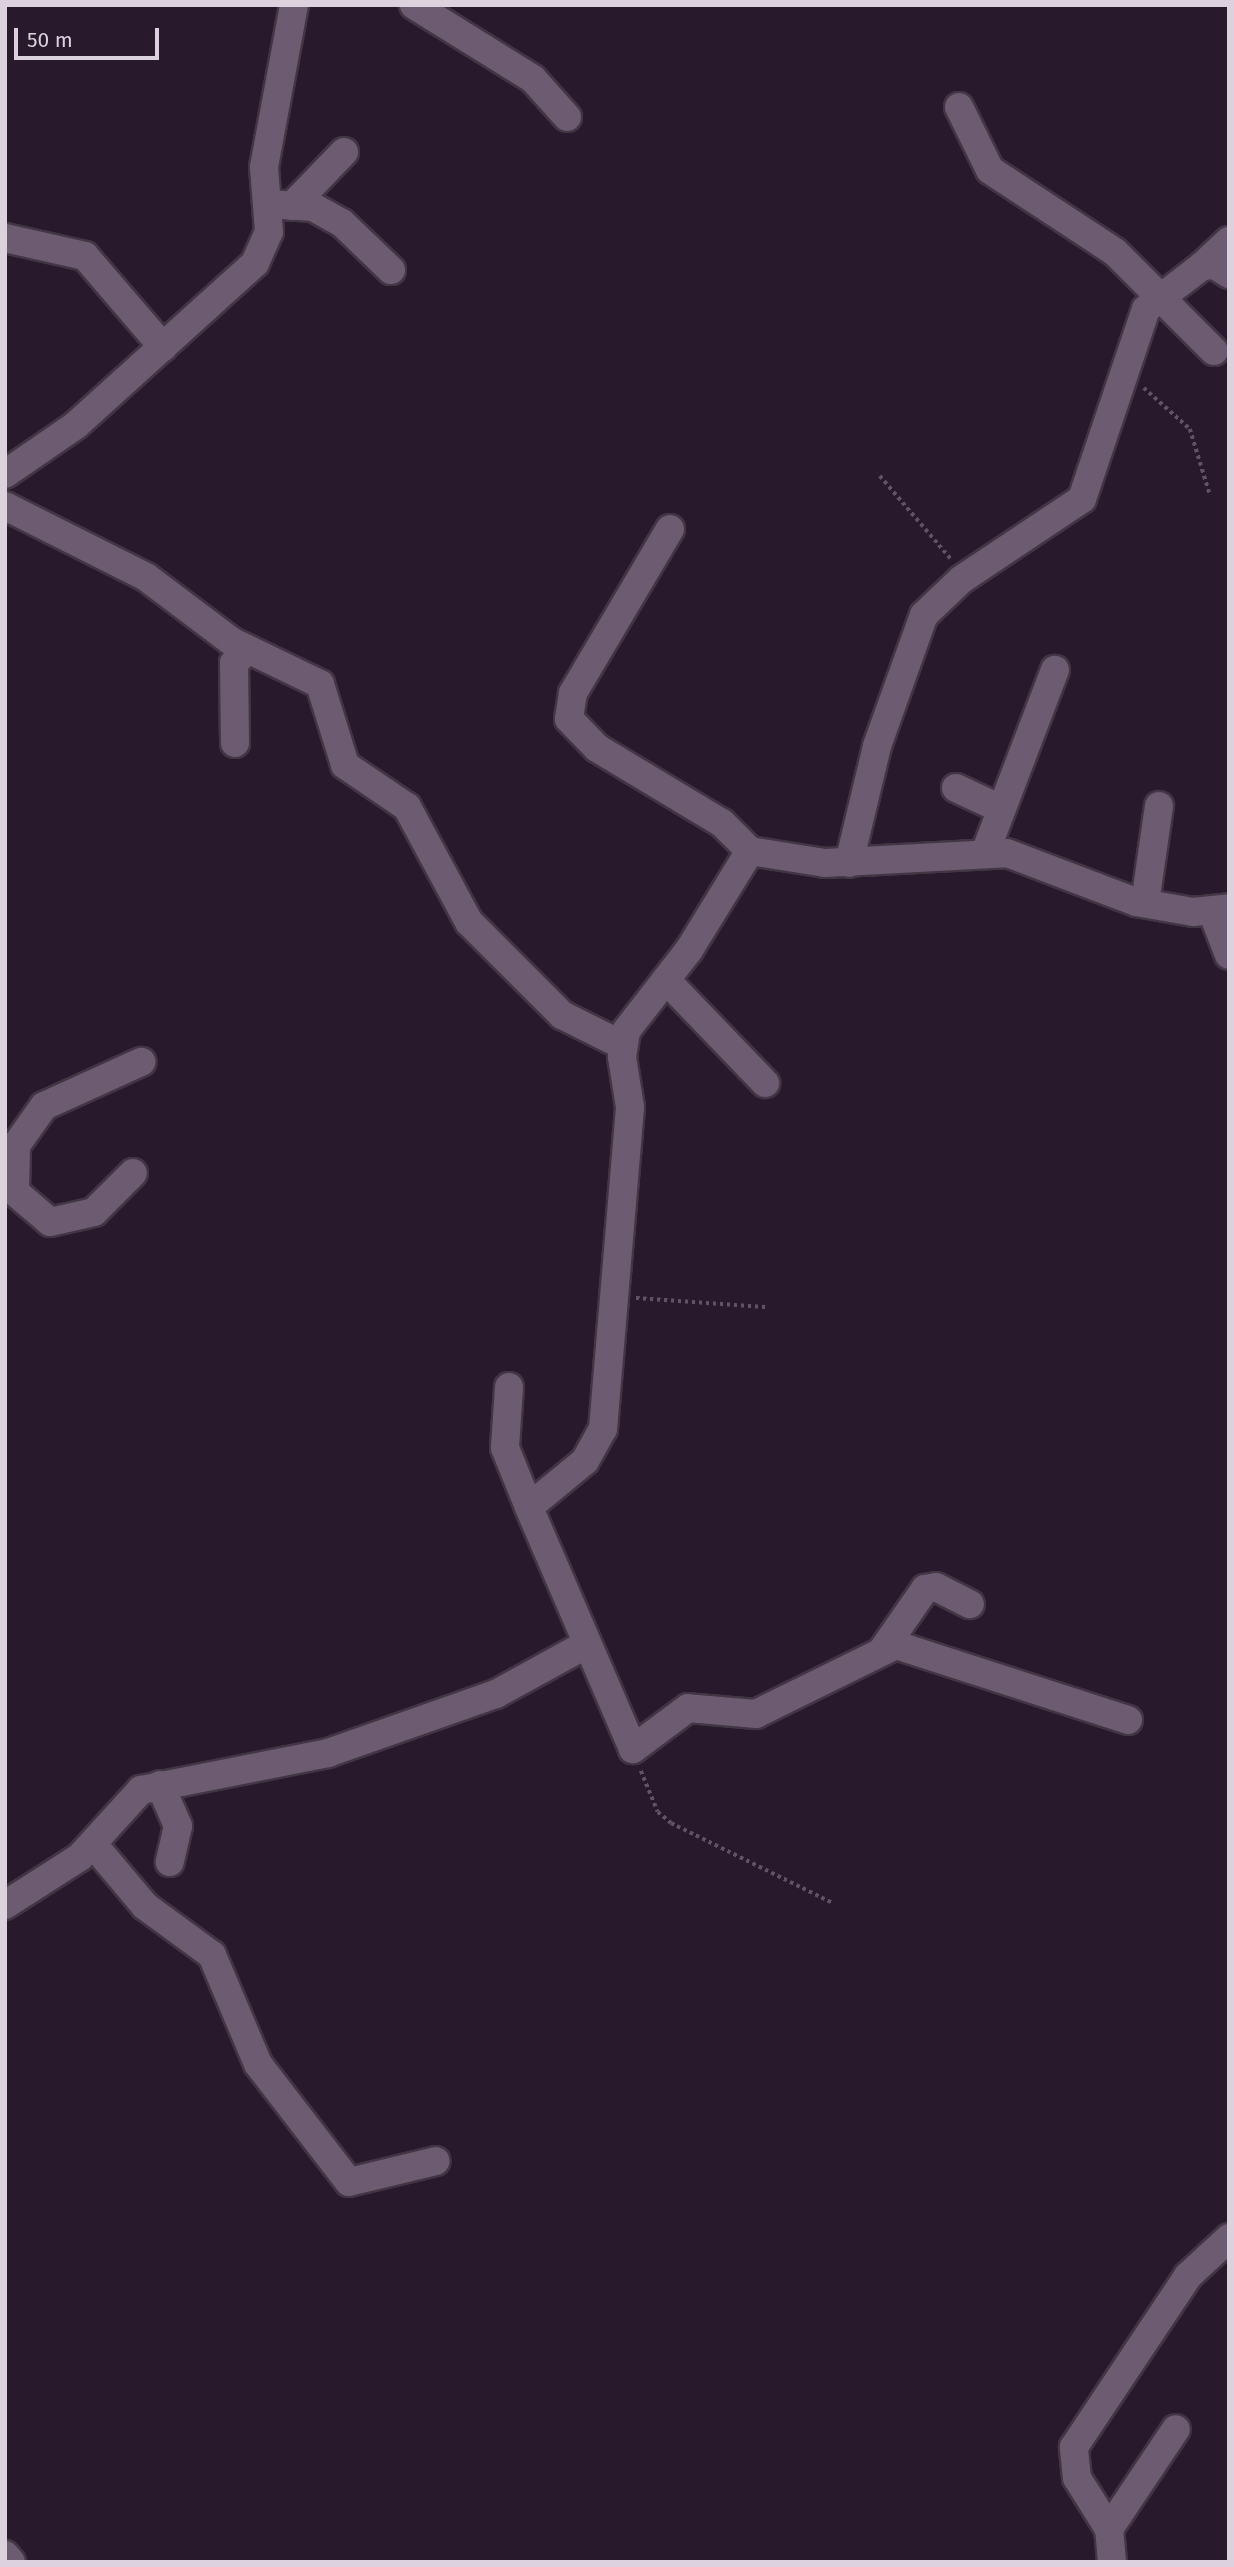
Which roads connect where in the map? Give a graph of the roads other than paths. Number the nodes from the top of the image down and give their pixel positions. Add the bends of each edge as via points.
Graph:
1 (293, 5) edge
2 (414, 5) edge
3 (960, 107) dead end
4 (567, 117) dead end
5 (344, 152) dead end
6 (280, 205) junction
7 (5, 238) edge
8 (1229, 241) edge
9 (391, 270) dead end
10 (1215, 270) edge
11 (1158, 295) junction
12 (163, 347) junction
13 (1214, 351) dead end
14 (5, 474) edge
15 (5, 506) edge
16 (670, 529) dead end
17 (247, 650) junction
18 (1055, 670) dead end
19 (235, 743) dead end
20 (956, 788) dead end
21 (1159, 806) dead end
22 (1001, 809) junction
23 (750, 850) junction
24 (985, 853) junction
25 (849, 863) junction
26 (1145, 903) junction
27 (1220, 910) edge
28 (1229, 954) edge
29 (666, 980) junction
30 (622, 1045) junction
31 (141, 1062) dead end
32 (765, 1083) dead end
33 (10, 1156) edge
34 (133, 1173) dead end
35 (509, 1387) dead end
36 (529, 1507) junction
37 (970, 1604) dead end
38 (585, 1645) junction
39 (884, 1648) junction
40 (1128, 1720) dead end
41 (160, 1785) junction
42 (93, 1844) junction
43 (170, 1862) dead end
44 (5, 1905) edge
45 (436, 2161) dead end
46 (1229, 2238) edge
47 (1176, 2429) dead end
48 (1109, 2529) junction
49 (5, 2555) edge
50 (11, 2562) edge
51 (1112, 2562) edge

1 - 6 street via 264,167
2 - 4 street via 533,79
3 - 11 street via 990,170 1021,196 1089,233
5 - 6 street
6 - 9 street via 313,207 342,223
6 - 12 street via 255,263
7 - 12 street via 85,256
8 - 10 street
10 - 11 street
11 - 13 street
11 - 25 street via 1136,326 1082,499 961,579 924,615 912,637
12 - 14 street via 76,425
15 - 17 street via 146,577
16 - 23 street via 573,693 569,719 597,748 722,823
17 - 19 street via 234,663
17 - 30 street via 320,684 345,765 407,807 469,922 562,1015
18 - 22 street
20 - 22 street
21 - 26 street
22 - 24 street
23 - 25 street
23 - 29 street
24 - 25 street
24 - 26 street via 1023,855
26 - 27 street
27 - 28 street
29 - 30 street via 632,1020
29 - 32 street
30 - 36 street via 630,1107 596,1446
31 - 33 street via 44,1106
33 - 34 street via 15,1192 50,1222 94,1212
35 - 36 street via 505,1448
36 - 38 street
37 - 39 street via 936,1587 925,1589
38 - 39 street via 633,1749 688,1708 732,1717 757,1714
38 - 41 street via 496,1694 328,1753
39 - 40 street via 908,1645
41 - 42 street via 132,1798
41 - 43 street via 178,1826
42 - 44 street
42 - 45 street via 145,1906 212,1955 258,2064 349,2182
46 - 48 street via 1188,2276 1074,2447 1077,2478
47 - 48 street
48 - 51 street
49 - 50 street

